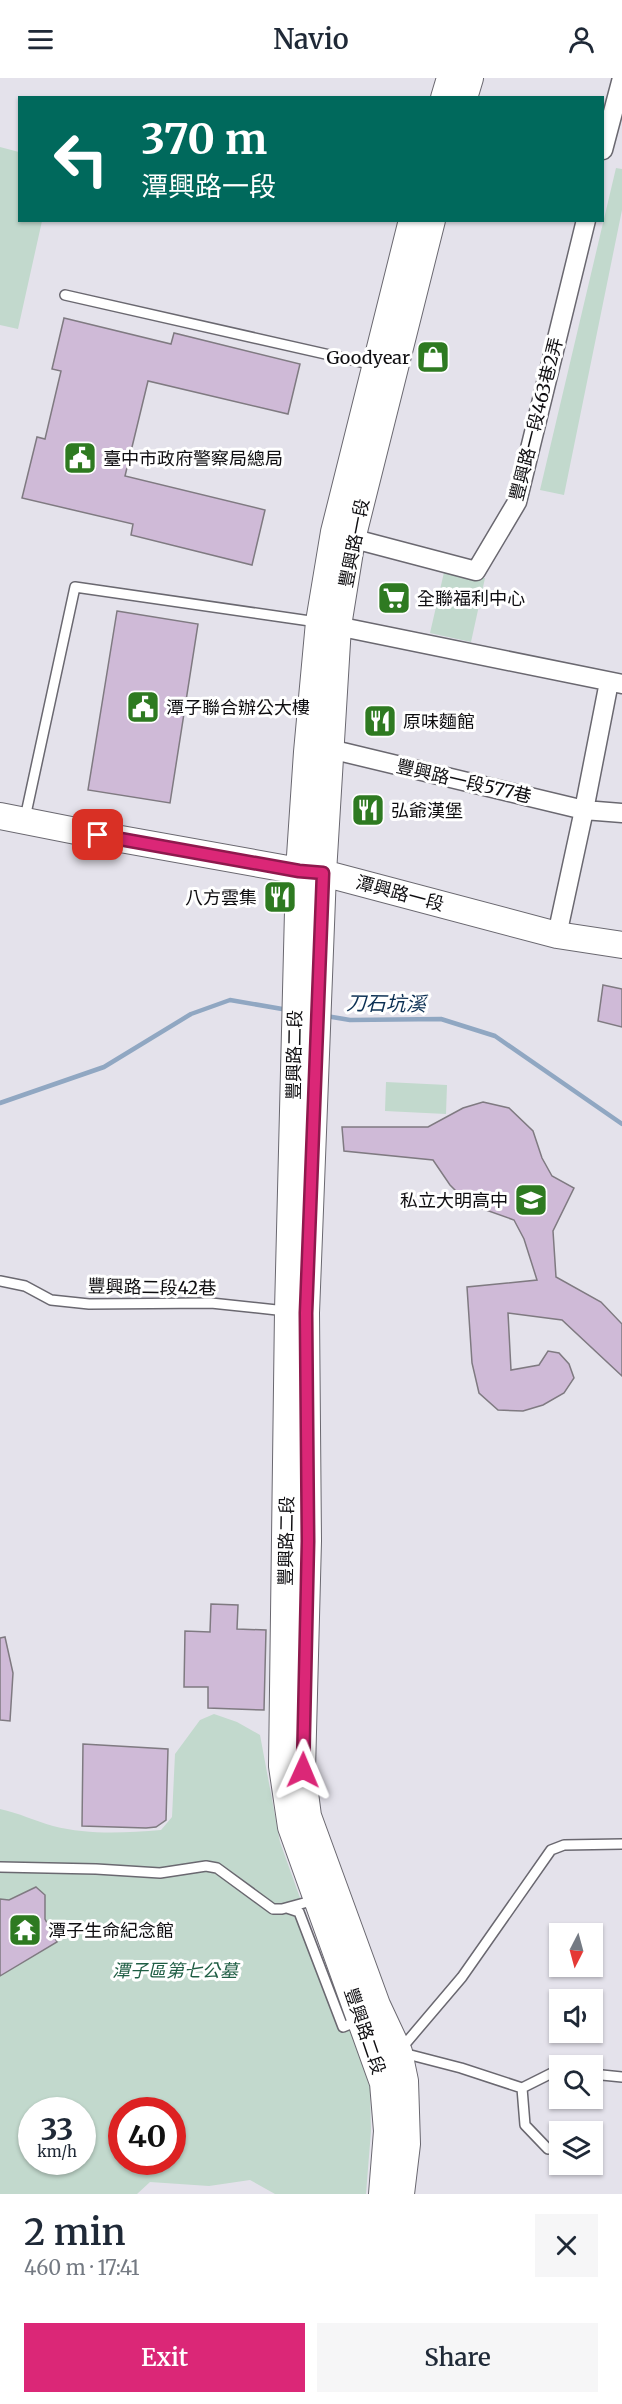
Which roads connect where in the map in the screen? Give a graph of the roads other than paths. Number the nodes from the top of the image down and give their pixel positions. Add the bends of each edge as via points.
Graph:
1 (450, 78) edge
2 (470, 78) edge
3 (622, 78) edge
4 (445, 96) edge
5 (465, 96) edge
6 (604, 146) edge
7 (412, 222) edge
8 (431, 222) edge
9 (586, 222) edge
10 (65, 295) dead end
11 (385, 368) junction
12 (343, 536) junction
13 (329, 624) junction
14 (615, 683) edge
15 (319, 750) junction
16 (585, 810) junction
17 (622, 813) edge
18 (12, 818) edge
19 (311, 872) junction
20 (557, 934) junction
21 (622, 945) edge
22 (0, 1281) edge
23 (297, 1312) junction
24 (622, 1844) edge
25 (0, 1867) edge
26 (318, 1900) junction
27 (287, 1908) junction
28 (361, 2019) junction
29 (387, 2055) junction
30 (549, 2074) edge
31 (603, 2075) edge
32 (622, 2077) edge
33 (522, 2088) junction
34 (548, 2149) dead end
35 (382, 2194) edge
36 (401, 2194) edge

1 - 4 street
2 - 5 street
3 - 6 street
7 - 11 street, 豐興路一段
8 - 11 street, 豐興路一段
9 - 12 street, 豐興路一段463巷2弄 via 517,502 476,572
10 - 11 lane
11 - 12 street, 豐興路一段
12 - 13 street, 豐興路一段
13 - 14 street
13 - 15 street, 豐興路一段
13 - 18 lane via 75,587
14 - 16 street
15 - 16 street, 豐興路一段577巷
15 - 19 street, 豐興路一段
16 - 17 street, 豐興路一段577巷
16 - 20 street
18 - 19 street, 潭興路一段
19 - 20 street, 潭興路一段
19 - 23 street, 豐興路二段
20 - 21 street, 潭興路一段
22 - 23 lane, 豐興路二段42巷 via 26,1286 51,1300 89,1304 211,1304
23 - 26 street, 豐興路二段 via 282,1766 291,1827
23 - 29 street, 豐興路二段 via 308,1541 303,1770 308,1816 377,2005
24 - 29 lane via 564,1845 551,1850 462,1977
25 - 27 lane via 160,1873 206,1866 218,1869 273,1910
26 - 27 lane
26 - 28 street, 豐興路二段
27 - 28 lane via 299,1912 343,2027
28 - 29 street, 豐興路二段
29 - 33 lane via 461,2068
29 - 35 street, 豐興路二段
29 - 36 street, 豐興路二段 via 405,2080 407,2144
30 - 33 lane
31 - 32 lane
33 - 34 lane via 525,2125

